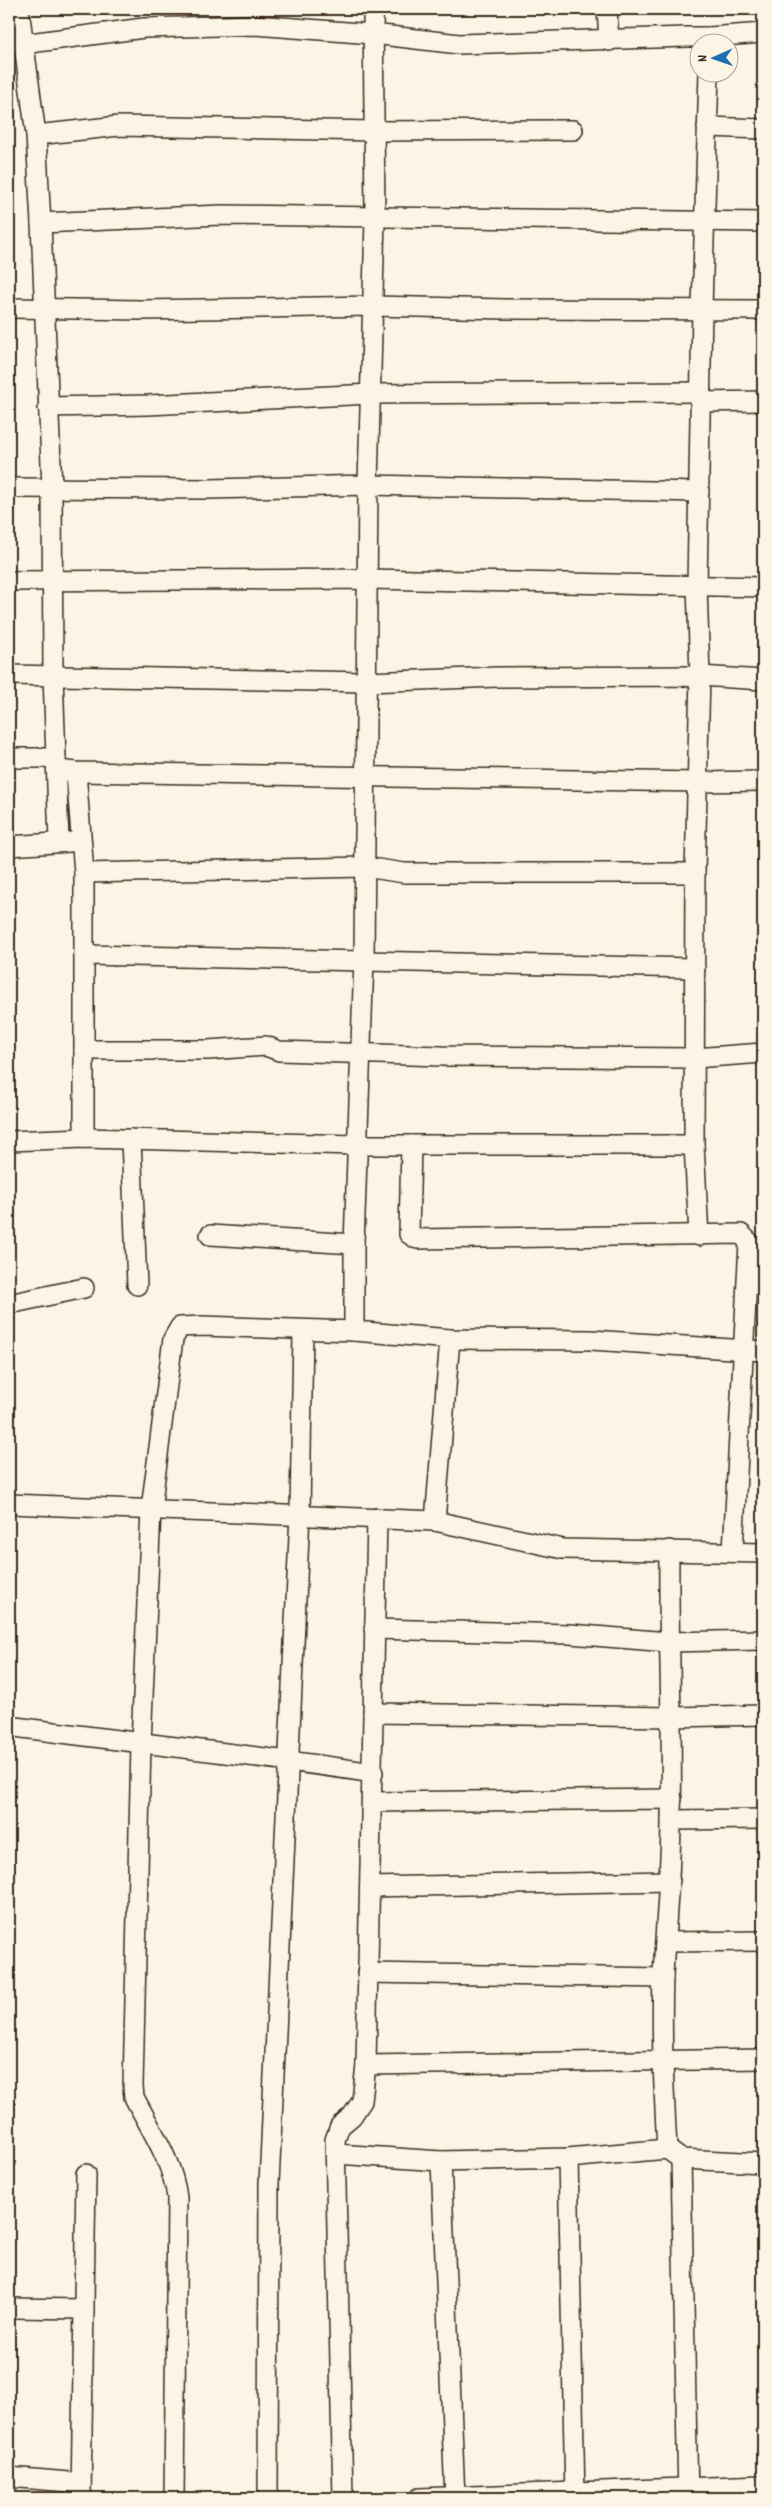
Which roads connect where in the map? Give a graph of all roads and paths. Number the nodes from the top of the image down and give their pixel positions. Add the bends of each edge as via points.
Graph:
1 (19, 9) edge
2 (373, 9) edge
3 (607, 9) edge
4 (763, 33) edge
5 (373, 34) junction
6 (740, 36) edge
7 (690, 40) edge
8 (609, 41) junction
9 (22, 44) junction
10 (709, 82) edge
11 (707, 127) junction
12 (573, 130) dead end
13 (763, 130) edge
14 (374, 131) junction
15 (36, 135) junction
16 (375, 218) junction
17 (706, 220) junction
18 (763, 222) edge
19 (42, 223) junction
20 (373, 306) junction
21 (9, 308) edge
22 (44, 308) junction
23 (702, 308) junction
24 (763, 310) edge
25 (371, 394) junction
26 (700, 397) junction
27 (763, 401) edge
28 (48, 407) junction
29 (368, 485) junction
30 (9, 488) edge
31 (52, 488) junction
32 (699, 492) junction
33 (368, 579) junction
34 (9, 581) edge
35 (54, 581) junction
36 (697, 586) junction
37 (763, 586) edge
38 (9, 675) edge
39 (53, 675) junction
40 (700, 676) junction
41 (763, 680) edge
42 (366, 682) junction
43 (9, 758) edge
44 (56, 764) junction
45 (76, 772) junction
46 (366, 777) junction
47 (763, 781) edge
48 (698, 782) junction
49 (82, 841) junction
50 (59, 842) junction
51 (9, 846) edge
52 (365, 867) junction
53 (84, 873) junction
54 (695, 873) junction
55 (84, 954) junction
56 (364, 959) junction
57 (695, 968) junction
58 (84, 1050) junction
59 (763, 1053) edge
60 (360, 1054) junction
61 (694, 1058) junction
62 (84, 1138) junction
63 (131, 1139) junction
64 (9, 1141) edge
65 (411, 1145) junction
66 (357, 1146) junction
67 (694, 1146) junction
68 (210, 1236) dead end
69 (699, 1236) junction
70 (354, 1244) junction
71 (138, 1285) dead end
72 (84, 1288) dead end
73 (9, 1304) edge
74 (303, 1330) junction
75 (354, 1331) junction
76 (450, 1339) junction
77 (743, 1350) junction
78 (763, 1351) edge
79 (9, 1505) edge
80 (151, 1509) junction
81 (300, 1514) junction
82 (376, 1518) junction
83 (435, 1521) junction
84 (669, 1550) junction
85 (733, 1551) junction
86 (763, 1553) edge
87 (374, 1629) junction
88 (763, 1640) edge
89 (668, 1642) junction
90 (373, 1713) junction
91 (763, 1715) edge
92 (672, 1717) junction
93 (9, 1726) edge
94 (141, 1744) junction
95 (289, 1760) junction
96 (373, 1773) junction
97 (672, 1799) junction
98 (372, 1802) junction
99 (672, 1820) junction
100 (763, 1820) edge
101 (670, 1881) junction
102 (370, 1887) junction
103 (763, 1941) edge
104 (666, 1942) junction
105 (368, 1972) junction
106 (663, 1978) junction
107 (763, 2059) edge
108 (663, 2061) junction
109 (366, 2065) junction
110 (336, 2154) junction
111 (674, 2154) junction
112 (568, 2158) junction
113 (441, 2161) junction
114 (763, 2162) edge
115 (86, 2174) dead end
116 (9, 2308) edge
117 (84, 2309) junction
118 (9, 2477) edge
119 (763, 2485) edge
120 (81, 2490) edge
121 (688, 2493) edge
122 (575, 2496) edge
123 (174, 2498) edge
124 (268, 2498) edge
125 (343, 2498) edge
126 (419, 2498) edge
127 (455, 2498) edge

1 - 9 street
2 - 5 street
3 - 8 street
4 - 6 street
5 - 8 street via 459,44
5 - 9 street via 255,26 144,28
5 - 14 street
7 - 8 street
9 - 15 street
10 - 11 street
11 - 13 street
11 - 17 street
12 - 14 street
14 - 15 street via 118,126
14 - 16 street
15 - 19 street
16 - 17 street
16 - 19 street via 221,215
16 - 20 street
17 - 18 street
17 - 23 street
19 - 22 street
20 - 22 street via 142,310
20 - 23 street
20 - 25 street
21 - 22 street
22 - 28 street
23 - 24 street
23 - 26 street
25 - 26 street
25 - 28 street
25 - 29 street
26 - 27 street
26 - 32 street
28 - 31 street
29 - 31 street
29 - 32 street
29 - 33 street
30 - 31 street
31 - 35 street
32 - 36 street
33 - 35 street
33 - 36 street
33 - 42 street
34 - 35 street
35 - 39 street
36 - 37 street
36 - 40 street
38 - 39 street
39 - 42 street
39 - 44 street
40 - 41 street
40 - 42 street via 498,677
40 - 48 street
42 - 46 street
43 - 44 street
44 - 45 street
44 - 50 street
45 - 46 street
45 - 49 street
46 - 48 street
46 - 52 street
47 - 48 street
48 - 54 street
49 - 50 street
49 - 53 street
50 - 51 street
52 - 53 street
52 - 54 street via 404,873
52 - 56 street
53 - 55 street
54 - 57 street
55 - 56 street
55 - 58 street
56 - 57 street
56 - 60 street
57 - 61 street
58 - 60 street via 208,1050 266,1046 279,1051
58 - 62 street
59 - 61 street
60 - 61 street
60 - 66 street
61 - 67 street
62 - 63 street
62 - 64 street
63 - 66 street
63 - 71 street
65 - 66 street
65 - 67 street
65 - 69 street via 409,1234 417,1239
66 - 70 street
67 - 69 street
68 - 70 street
69 - 77 street via 741,1234 749,1242
70 - 75 street
72 - 73 street
74 - 75 street
74 - 80 street via 180,1327 173,1339
74 - 81 street
75 - 76 street
76 - 77 street via 591,1340
76 - 83 street
77 - 78 street
77 - 85 street
79 - 80 street
80 - 81 street
80 - 94 street
81 - 82 street
81 - 95 street
82 - 83 street
82 - 87 street
83 - 84 street via 563,1549
84 - 85 street
84 - 89 street
85 - 86 street
87 - 89 street via 560,1634
87 - 90 street
88 - 89 street
89 - 92 street
90 - 92 street
90 - 96 street
91 - 92 street
92 - 97 street
93 - 94 street
94 - 95 street
94 - 123 street via 133,2086 134,2097 172,2174 177,2198
95 - 96 street
95 - 124 street via 269,2184
96 - 98 street
97 - 98 street
97 - 99 street
98 - 102 street
99 - 100 street
99 - 101 street
101 - 102 street
101 - 104 street
102 - 105 street
103 - 104 street
104 - 106 street
105 - 106 street
105 - 109 street
106 - 108 street
107 - 108 street
108 - 109 street
108 - 111 street
109 - 110 street via 362,2101 340,2126 335,2140
110 - 113 street
110 - 125 street
111 - 112 street
111 - 114 street
111 - 121 street
112 - 113 street
112 - 122 street
113 - 127 street
115 - 117 street
116 - 117 street
117 - 120 street
118 - 120 street
119 - 121 street
121 - 122 street
122 - 127 street
126 - 127 street

